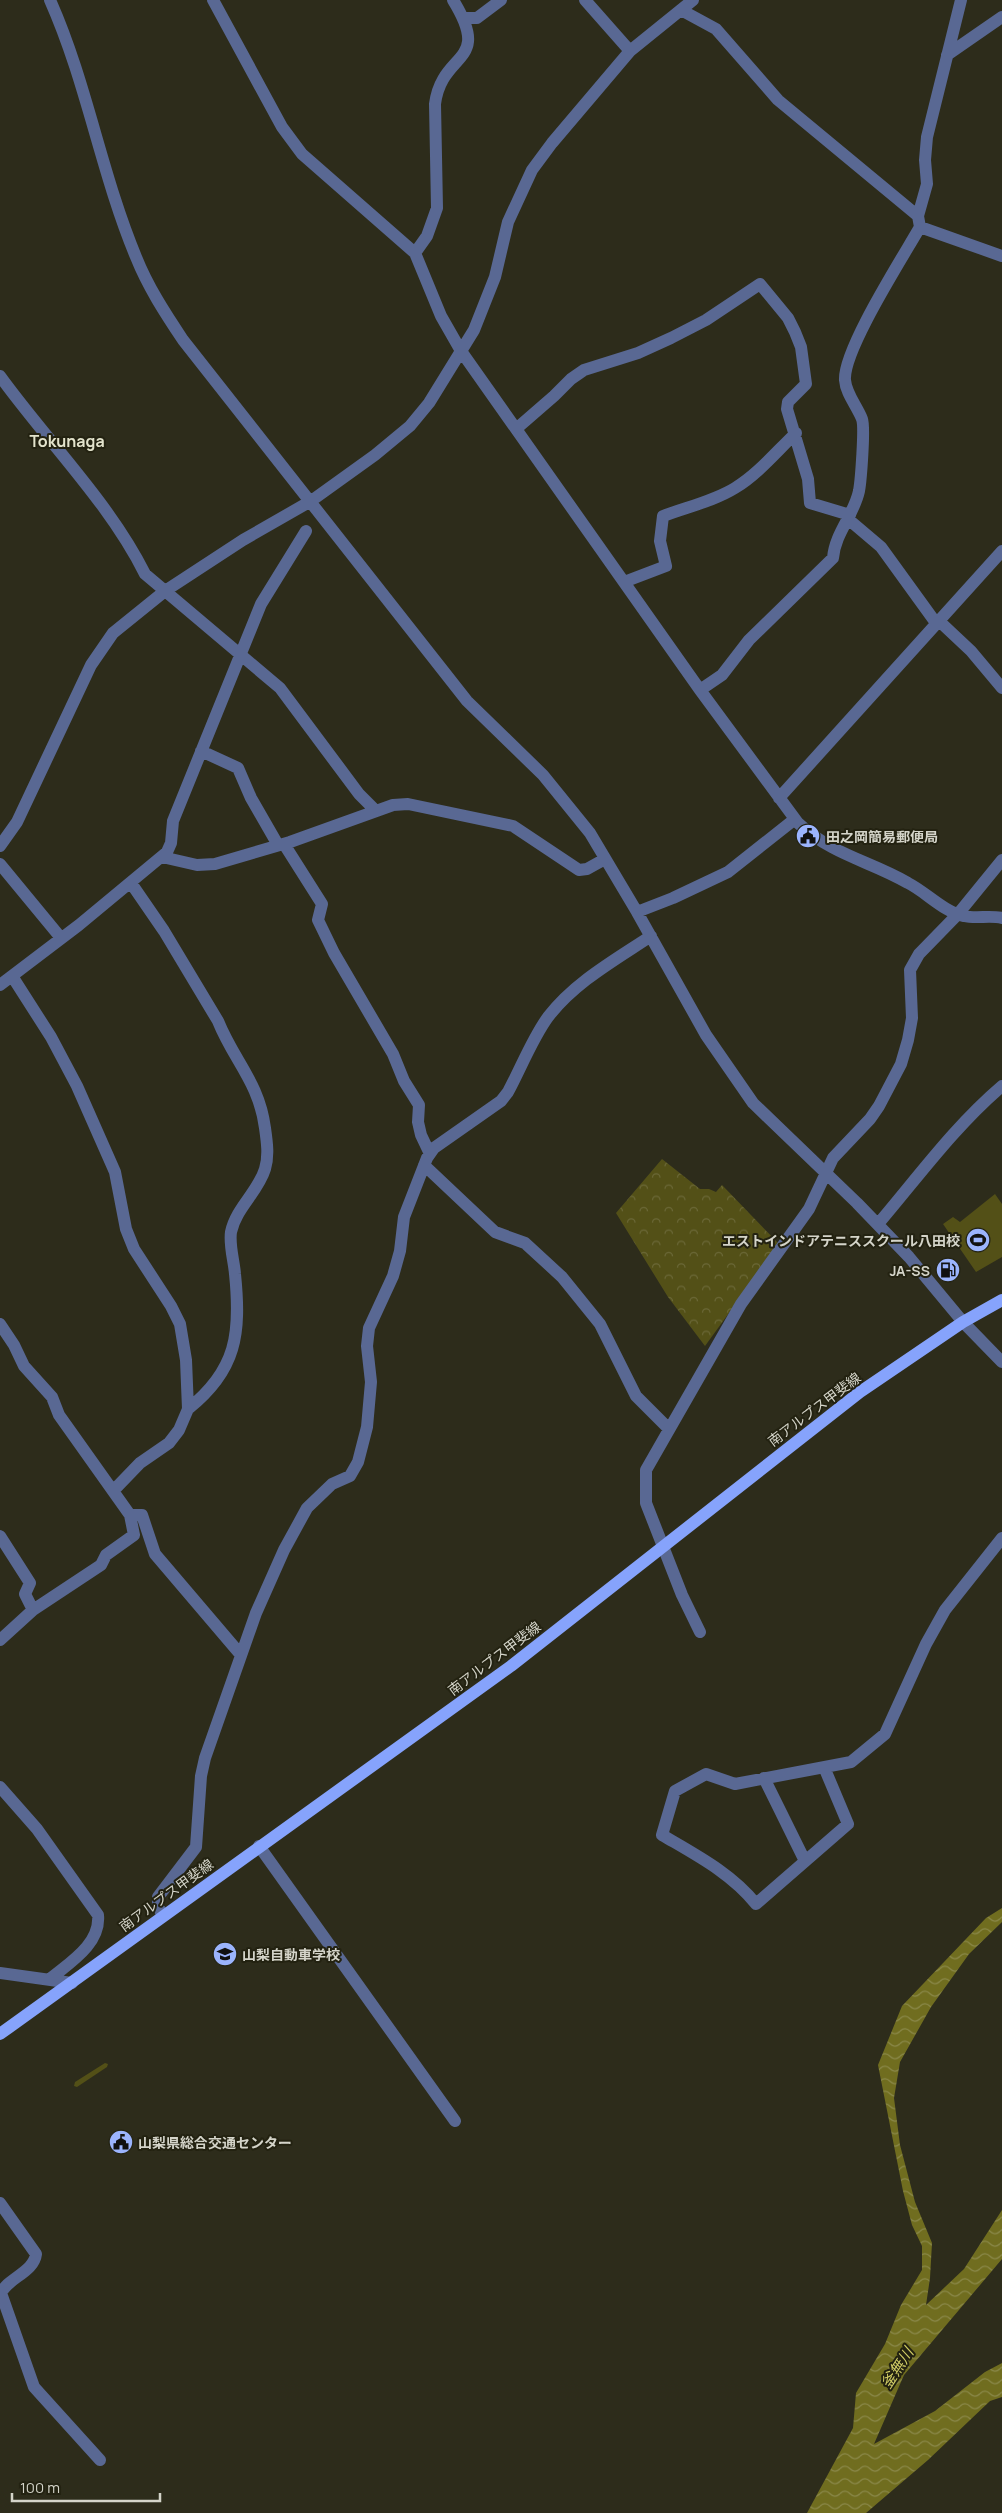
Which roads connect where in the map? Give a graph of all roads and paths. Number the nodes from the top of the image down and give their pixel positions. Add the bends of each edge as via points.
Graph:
1 (50, 0) edge
2 (213, 0) edge
3 (453, 0) edge
4 (501, 0) edge
5 (585, 0) edge
6 (693, 0) edge
7 (961, 0) edge
8 (681, 10) junction
9 (464, 18) junction
10 (1002, 18) edge
11 (630, 51) junction
12 (947, 55) junction
13 (919, 221) junction
14 (415, 253) junction
15 (1002, 256) edge
16 (461, 352) junction
17 (0, 376) edge
18 (516, 429) junction
19 (796, 433) junction
20 (311, 501) junction
21 (849, 517) junction
22 (306, 531) dead end
23 (1002, 551) edge
24 (624, 582) junction
25 (165, 591) junction
26 (937, 622) junction
27 (240, 655) junction
28 (1002, 688) edge
29 (700, 690) junction
30 (201, 751) junction
31 (778, 798) junction
32 (376, 811) junction
33 (795, 819) junction
34 (281, 844) junction
35 (0, 846) edge
36 (162, 858) junction
37 (605, 859) junction
38 (1002, 860) edge
39 (0, 864) edge
40 (131, 883) junction
41 (637, 912) junction
42 (958, 914) junction
43 (1002, 918) edge
44 (651, 936) junction
45 (61, 938) junction
46 (12, 976) junction
47 (0, 985) edge
48 (1002, 1086) edge
49 (427, 1159) junction
50 (826, 1174) junction
51 (878, 1224) junction
52 (1002, 1300) edge
53 (963, 1322) junction
54 (0, 1324) edge
55 (1001, 1358) edge
56 (188, 1409) junction
57 (668, 1428) junction
58 (113, 1491) junction
59 (130, 1515) junction
60 (0, 1536) edge
61 (1002, 1538) edge
62 (663, 1546) junction
63 (34, 1610) junction
64 (700, 1632) dead end
65 (0, 1640) edge
66 (241, 1655) junction
67 (824, 1767) junction
68 (764, 1778) junction
69 (0, 1787) edge
70 (259, 1846) junction
71 (806, 1861) junction
72 (163, 1915) junction
73 (86, 1950) junction
74 (101, 1962) junction
75 (0, 1972) edge
76 (50, 1979) junction
77 (72, 1983) junction
78 (0, 2034) edge
79 (455, 2121) dead end
80 (0, 2203) edge
81 (100, 2460) dead end

1 - 20 street via 83,85 136,257 157,302
2 - 14 street via 282,127 302,154
3 - 9 street
4 - 9 street via 477,18
5 - 11 street
6 - 8 street
7 - 12 street
8 - 11 street
8 - 13 street via 716,29 778,100
9 - 14 street via 469,41 467,50 443,78 435,104 437,208 427,236
10 - 12 street
11 - 16 street via 532,170 508,222 484,308
12 - 13 street via 927,137 927,184
13 - 15 street
13 - 21 street via 862,329 847,370 847,390 863,421 859,491
14 - 16 street via 441,316
16 - 18 street
16 - 20 street via 429,403 410,426
17 - 25 street via 113,521 133,549 145,574
18 - 19 street via 584,370 638,353 671,338 706,320 760,284 788,318 801,347 806,384 788,402 787,409
18 - 24 street
19 - 21 street via 808,479 810,503
19 - 24 street via 734,489 663,516 660,541 666,566
20 - 25 street
20 - 37 street via 461,694 544,775 586,826
21 - 26 street via 881,547
21 - 29 street via 834,545 833,558 749,640 722,675
22 - 27 street via 261,604
23 - 26 street
24 - 29 street
25 - 27 street
25 - 35 street via 113,633 102,648 17,822
26 - 28 street via 971,651
26 - 31 street
27 - 30 street
27 - 32 street via 280,688 359,794
29 - 31 street
30 - 34 street via 238,768 251,798
30 - 36 street via 174,821 172,843
31 - 33 street
32 - 34 street
32 - 37 street via 408,804 513,826 579,870
33 - 41 street via 728,872
33 - 42 street via 832,849 907,882
34 - 36 street via 215,864 197,865
34 - 49 street via 322,904 318,920 419,1105 419,1128
36 - 40 street
37 - 41 street
38 - 42 street
39 - 45 street
40 - 45 street
40 - 56 street via 164,931 246,1069 259,1096 267,1144 265,1171 238,1212 231,1233 238,1324 231,1353 221,1376 208,1393
41 - 44 street
42 - 43 street
42 - 50 street via 919,954 910,970 912,1018 901,1064 879,1106 833,1158
44 - 49 street via 574,991 548,1017 501,1101 434,1148
44 - 50 street via 706,1035 742,1089 759,1110
45 - 46 street
46 - 47 street
46 - 56 street via 51,1037 77,1086 115,1172 126,1229 134,1249 180,1324 186,1360
48 - 51 street via 957,1130
49 - 57 street via 495,1232 525,1243 562,1277 600,1324 636,1396
49 - 66 street via 404,1216 393,1276 368,1328 371,1382 367,1427 358,1462 350,1476 332,1484 307,1508 263,1598
50 - 51 street
50 - 57 street via 809,1209 741,1304
51 - 53 street via 910,1257
52 - 53 main road, 南アルプス甲斐線
53 - 55 street
53 - 62 main road, 南アルプス甲斐線 via 860,1392
54 - 58 street via 24,1366 52,1397 59,1415
56 - 58 street via 169,1444 140,1463
57 - 62 street via 646,1470 644,1484 646,1503
58 - 59 street
59 - 63 street via 134,1535 106,1555 101,1565
59 - 66 street via 142,1515 155,1554
60 - 63 street via 30,1583 25,1594
61 - 67 street via 945,1610 885,1734 852,1762
62 - 64 street
62 - 70 main road, 南アルプス甲斐線 via 511,1666
63 - 65 street
66 - 72 street via 205,1758 196,1847 158,1897 158,1907
67 - 68 street
67 - 71 street via 848,1824
68 - 71 street
68 - 71 street via 735,1784 706,1774 679,1788 672,1797 662,1835 740,1885 756,1904
69 - 73 street via 36,1829 98,1915 98,1923
70 - 72 main road, 南アルプス甲斐線
70 - 79 street
72 - 74 main road, 南アルプス甲斐線
73 - 74 street
73 - 76 street
74 - 77 main road, 南アルプス甲斐線
75 - 76 street
76 - 77 street
77 - 78 main road, 南アルプス甲斐線
80 - 81 street via 36,2254 32,2264 5,2285 0,2293 34,2387

